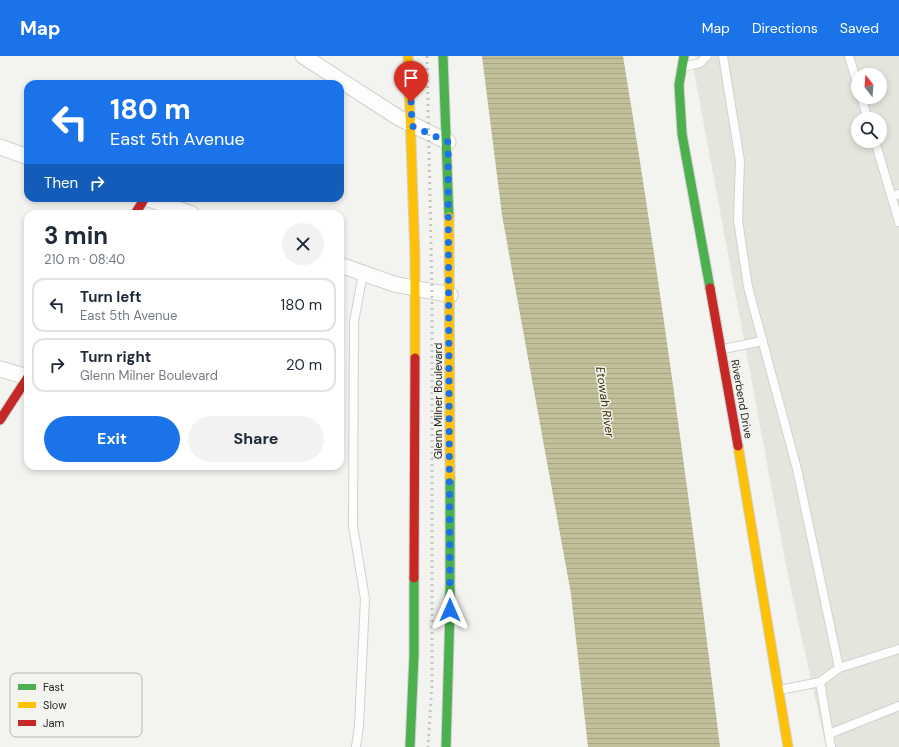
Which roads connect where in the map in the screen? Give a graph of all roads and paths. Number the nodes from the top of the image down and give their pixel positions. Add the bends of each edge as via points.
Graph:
1 (303, 56) edge
2 (408, 56) edge
3 (443, 56) edge
4 (684, 56) edge
5 (707, 56) edge
6 (723, 56) edge
7 (849, 56) edge
8 (682, 68) junction
9 (853, 68) edge
10 (340, 80) edge
11 (344, 82) edge
12 (412, 126) junction
13 (448, 142) junction
14 (0, 147) edge
15 (878, 148) edge
16 (24, 156) edge
17 (895, 195) edge
18 (158, 202) edge
19 (180, 210) edge
20 (899, 222) edge
21 (344, 266) edge
22 (363, 273) junction
23 (414, 288) junction
24 (450, 295) junction
25 (763, 341) junction
26 (721, 349) junction
27 (0, 369) edge
28 (24, 376) edge
29 (24, 383) edge
30 (0, 420) edge
31 (899, 649) edge
32 (839, 668) junction
33 (820, 682) junction
34 (779, 690) junction
35 (899, 706) edge
36 (829, 734) junction
37 (356, 747) edge
38 (410, 747) edge
39 (446, 747) edge
40 (788, 747) edge
41 (831, 747) edge

1 - 10 street
2 - 12 street
3 - 13 street, Glenn Milner Boulevard
4 - 8 street, Riverbend Drive
5 - 8 lane via 700,63
6 - 25 lane via 740,161 738,220 748,287
7 - 9 lane
8 - 26 street, Riverbend Drive via 679,85 682,134
11 - 12 street
12 - 13 street
12 - 23 street
13 - 24 street, Glenn Milner Boulevard
14 - 16 street
15 - 17 lane
17 - 20 lane
18 - 19 street
21 - 22 street
22 - 23 street
22 - 37 lane via 354,322 353,526 365,599
23 - 24 street
23 - 38 street via 414,655
24 - 39 street, Glenn Milner Boulevard via 450,610
25 - 26 lane
25 - 32 lane via 797,468
26 - 34 street, Riverbend Drive
27 - 28 street
29 - 30 street
31 - 32 lane
32 - 33 lane
33 - 34 lane
33 - 36 lane
34 - 40 street, Riverbend Drive
35 - 36 lane
36 - 41 lane

